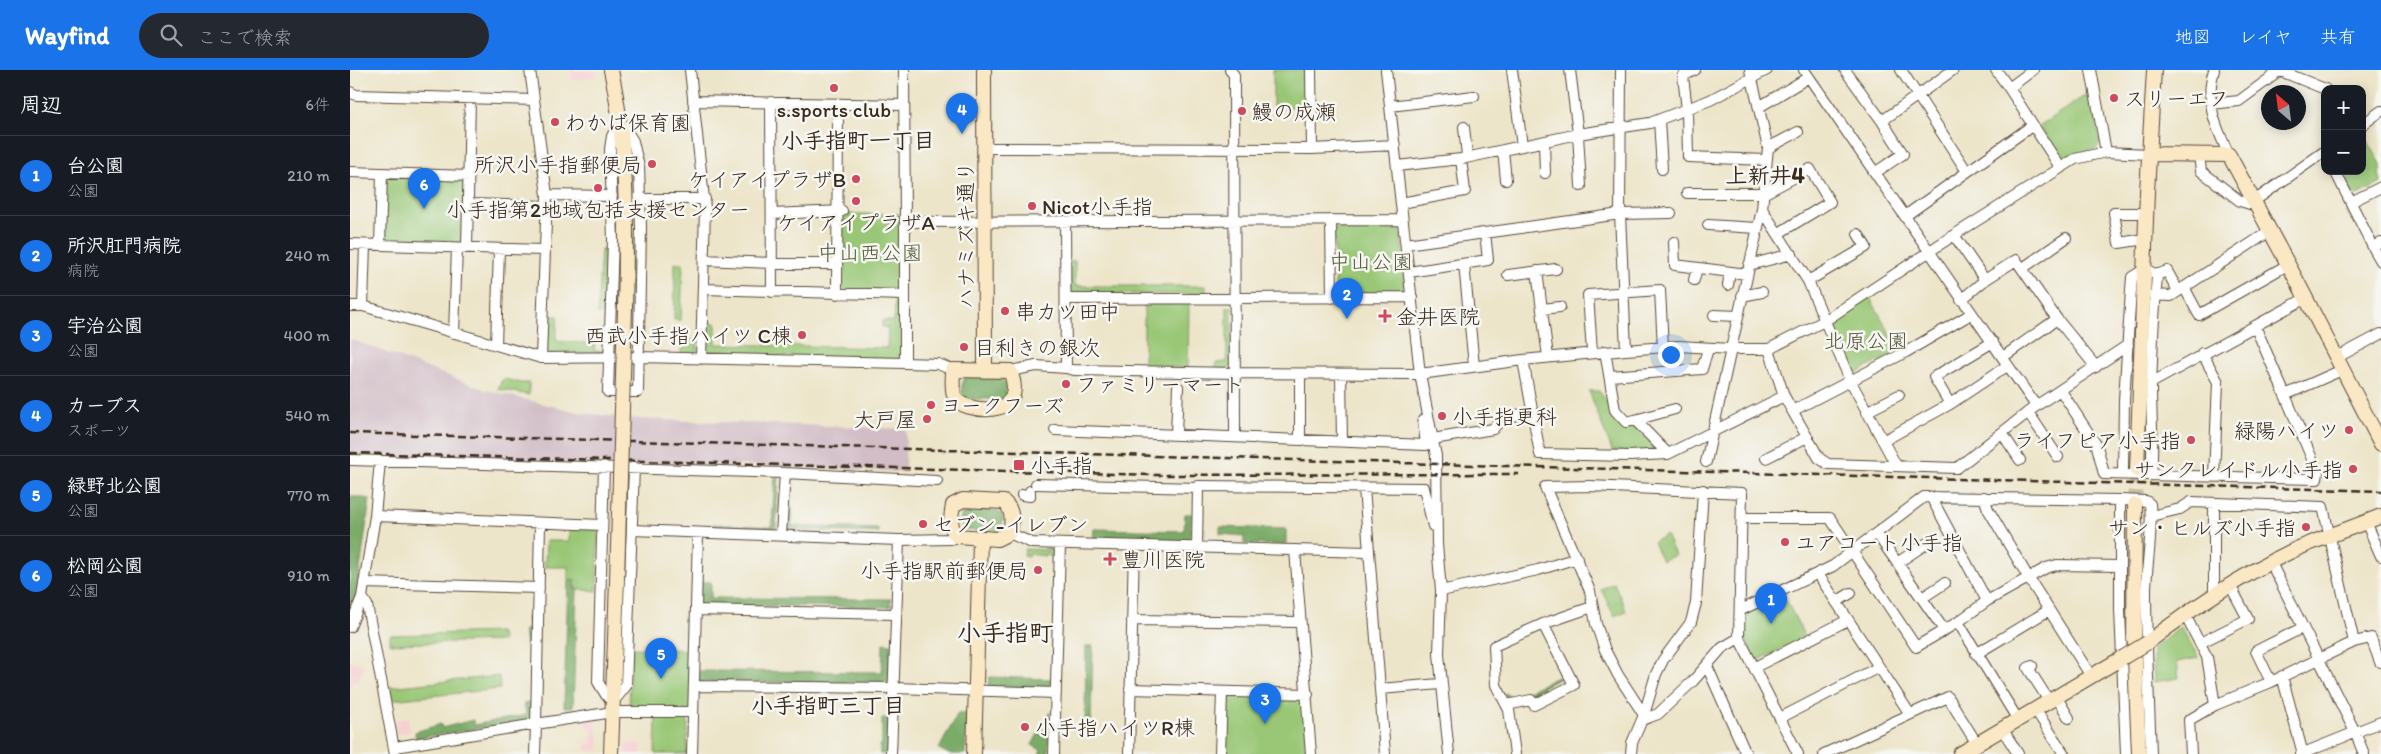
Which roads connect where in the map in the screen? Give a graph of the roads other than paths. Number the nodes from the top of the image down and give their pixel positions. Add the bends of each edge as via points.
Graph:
1 (530, 70) edge
2 (611, 70) edge
3 (690, 70) edge
4 (904, 70) edge
5 (984, 70) edge
6 (1230, 70) edge
7 (1311, 70) edge
8 (1386, 70) edge
9 (1392, 70) edge
10 (1512, 70) edge
11 (1570, 70) edge
12 (1621, 70) edge
13 (1695, 70) edge
14 (1767, 70) edge
15 (1845, 70) edge
16 (1900, 70) edge
17 (1953, 70) edge
18 (1996, 70) edge
19 (2033, 70) edge
20 (2091, 70) edge
21 (2154, 70) edge
22 (2214, 70) edge
23 (2278, 70) edge
24 (1806, 74) edge
25 (1751, 75) edge
26 (2321, 87) edge
27 (2008, 88) junction
28 (350, 92) edge
29 (1474, 96) dead end
30 (1918, 97) junction
31 (470, 98) junction
32 (534, 100) junction
33 (693, 101) junction
34 (771, 102) junction
35 (838, 104) junction
36 (2210, 104) junction
37 (904, 105) junction
38 (1390, 106) junction
39 (1759, 108) junction
40 (1687, 110) junction
41 (2381, 111) edge
42 (1659, 120) junction
43 (620, 121) junction
44 (1882, 121) junction
45 (2366, 122) edge
46 (2033, 125) junction
47 (1464, 127) dead end
48 (1621, 128) junction
49 (1798, 132) dead end
50 (1578, 134) junction
51 (1544, 142) junction
52 (1395, 145) junction
53 (1522, 146) junction
54 (1234, 147) junction
55 (985, 148) junction
56 (1312, 148) junction
57 (1768, 148) junction
58 (1503, 150) junction
59 (2106, 152) junction
60 (2149, 154) junction
61 (2321, 154) edge
62 (2199, 155) junction
63 (2229, 156) junction
64 (1464, 158) junction
65 (1766, 160) junction
66 (1397, 166) junction
67 (2060, 167) junction
68 (1662, 170) dead end
69 (1966, 170) junction
70 (350, 172) edge
71 (1876, 172) junction
72 (382, 173) junction
73 (1545, 173) dead end
74 (2337, 175) edge
75 (469, 176) junction
76 (1506, 180) dead end
77 (1580, 186) dead end
78 (2381, 187) edge
79 (1687, 193) dead end
80 (1764, 193) junction
81 (546, 195) junction
82 (612, 196) junction
83 (640, 199) junction
84 (705, 199) junction
85 (2254, 202) junction
86 (2351, 202) junction
87 (1401, 203) junction
88 (469, 204) junction
89 (545, 206) junction
90 (1762, 209) junction
91 (839, 212) junction
92 (1670, 213) dead end
93 (2146, 213) junction
94 (772, 214) junction
95 (1620, 214) junction
96 (1905, 216) junction
97 (1234, 220) junction
98 (1331, 220) junction
99 (1402, 220) junction
100 (1065, 221) junction
101 (905, 222) junction
102 (985, 222) junction
103 (1708, 224) dead end
104 (1757, 228) junction
105 (2270, 231) junction
106 (1485, 233) junction
107 (1779, 233) junction
108 (1858, 234) dead end
109 (1954, 235) junction
110 (2066, 238) dead end
111 (2145, 239) junction
112 (1674, 242) dead end
113 (350, 244) edge
114 (1406, 244) junction
115 (365, 245) junction
116 (2377, 245) edge
117 (380, 246) junction
118 (462, 248) junction
119 (499, 249) junction
120 (544, 250) junction
121 (1930, 252) junction
122 (1792, 254) junction
123 (704, 260) junction
124 (2381, 261) edge
125 (771, 263) junction
126 (838, 264) junction
127 (1464, 264) junction
128 (2289, 264) junction
129 (1697, 268) junction
130 (2023, 268) junction
131 (1556, 269) dead end
132 (1748, 270) junction
133 (1537, 271) junction
134 (1409, 272) junction
135 (1730, 272) junction
136 (2151, 272) junction
137 (1508, 276) dead end
138 (1694, 280) dead end
139 (1985, 280) junction
140 (1808, 281) junction
141 (1728, 285) dead end
142 (703, 289) junction
143 (2181, 289) junction
144 (772, 292) junction
145 (1624, 292) junction
146 (1762, 292) dead end
147 (837, 294) junction
148 (904, 295) junction
149 (2155, 295) junction
150 (1742, 296) junction
151 (1412, 297) junction
152 (1235, 298) junction
153 (1332, 298) junction
154 (2306, 298) junction
155 (1066, 299) junction
156 (1961, 300) junction
157 (350, 306) edge
158 (363, 306) junction
159 (1560, 307) dead end
160 (1542, 309) junction
161 (1971, 314) junction
162 (1714, 315) dead end
163 (1738, 316) junction
164 (2057, 319) junction
165 (1826, 320) junction
166 (2255, 326) junction
167 (454, 332) junction
168 (2381, 334) edge
169 (1993, 342) junction
170 (496, 345) junction
171 (2128, 345) junction
172 (1663, 348) junction
173 (1708, 349) junction
174 (1769, 349) junction
175 (1626, 350) junction
176 (1731, 350) junction
177 (1605, 351) junction
178 (1592, 352) junction
179 (2202, 353) junction
180 (609, 357) junction
181 (638, 357) junction
182 (1548, 357) junction
183 (540, 358) junction
184 (701, 359) junction
185 (1523, 360) junction
186 (2005, 362) junction
187 (905, 363) junction
188 (2339, 364) junction
189 (1474, 366) junction
190 (2096, 367) junction
191 (1066, 368) junction
192 (954, 370) junction
193 (985, 371) junction
194 (1010, 371) junction
195 (1236, 373) junction
196 (1300, 374) junction
197 (1341, 374) junction
198 (1420, 374) junction
199 (1610, 376) junction
200 (1850, 380) junction
201 (2152, 383) junction
202 (1178, 387) dead end
203 (2061, 390) junction
204 (1422, 391) junction
205 (1898, 394) dead end
206 (2285, 395) junction
207 (1784, 396) junction
208 (1950, 404) junction
209 (2032, 409) junction
210 (1675, 410) dead end
211 (1794, 410) junction
212 (1533, 412) junction
213 (1866, 412) junction
214 (1635, 420) junction
215 (1055, 430) dead end
216 (1712, 432) junction
217 (2002, 433) junction
218 (1176, 434) junction
219 (1235, 437) junction
220 (1807, 437) junction
221 (2379, 437) edge
222 (1300, 439) junction
223 (1433, 439) junction
224 (1342, 441) junction
225 (1883, 441) junction
226 (1668, 454) junction
227 (2058, 457) dead end
228 (1766, 458) dead end
229 (350, 460) edge
230 (2020, 460) dead end
231 (380, 461) junction
232 (1706, 462) dead end
233 (1896, 465) junction
234 (604, 466) junction
235 (634, 467) junction
236 (2130, 472) junction
237 (785, 473) junction
238 (2151, 475) junction
239 (2214, 476) junction
240 (937, 482) dead end
241 (1198, 488) junction
242 (1364, 488) junction
243 (1029, 490) dead end
244 (1703, 490) junction
245 (1931, 497) junction
246 (1984, 497) junction
247 (2120, 500) junction
248 (2214, 503) junction
249 (2135, 505) tunnel mouth
250 (375, 516) junction
251 (2151, 516) junction
252 (2381, 516) edge
253 (1742, 518) junction
254 (2366, 522) junction
255 (540, 523) junction
256 (602, 524) junction
257 (632, 530) junction
258 (698, 532) junction
259 (1009, 533) junction
260 (1877, 534) junction
261 (781, 536) junction
262 (957, 536) junction
263 (2329, 536) junction
264 (980, 539) junction
265 (899, 540) junction
266 (1932, 540) dead end
267 (1060, 544) junction
268 (1437, 544) junction
269 (1134, 546) junction
270 (1197, 548) junction
271 (1295, 550) junction
272 (1369, 552) junction
273 (1852, 552) junction
274 (2381, 556) edge
275 (1577, 558) junction
276 (1897, 563) junction
277 (2271, 563) junction
278 (2120, 566) junction
279 (1818, 574) junction
280 (2028, 577) junction
281 (364, 583) junction
282 (1945, 583) dead end
283 (2230, 585) junction
284 (539, 588) junction
285 (1442, 592) junction
286 (1851, 593) dead end
287 (2214, 595) junction
288 (362, 597) junction
289 (1922, 598) junction
290 (1988, 601) junction
291 (1836, 602) junction
292 (1592, 607) junction
293 (696, 610) junction
294 (1741, 610) junction
295 (2049, 610) junction
296 (896, 614) junction
297 (2185, 615) junction
298 (1132, 620) junction
299 (1848, 620) junction
300 (1300, 622) junction
301 (1958, 622) junction
302 (1543, 624) junction
303 (350, 628) edge
304 (2302, 628) junction
305 (1944, 630) junction
306 (1739, 638) junction
307 (2140, 641) junction
308 (2354, 642) junction
309 (2200, 643) junction
310 (1976, 654) junction
311 (2128, 658) junction
312 (2318, 659) junction
313 (2380, 662) edge
314 (1707, 666) junction
315 (2032, 666) dead end
316 (1755, 667) junction
317 (1879, 667) junction
318 (2091, 676) junction
319 (2282, 676) junction
320 (2271, 682) junction
321 (1440, 684) junction
322 (694, 686) junction
323 (893, 688) junction
324 (1130, 689) junction
325 (1380, 689) junction
326 (976, 690) junction
327 (1056, 693) junction
328 (1222, 693) junction
329 (1308, 694) junction
330 (2053, 698) junction
331 (1507, 705) junction
332 (2215, 705) junction
333 (613, 707) junction
334 (2035, 709) junction
335 (693, 712) junction
336 (1910, 714) junction
337 (1643, 718) junction
338 (1780, 718) junction
339 (2070, 718) dead end
340 (2018, 720) junction
341 (2381, 722) edge
342 (536, 724) junction
343 (2003, 730) junction
344 (2355, 732) junction
345 (1977, 744) junction
346 (395, 750) edge
347 (535, 754) edge
348 (612, 754) edge
349 (692, 754) edge
350 (891, 754) edge
351 (974, 754) edge
352 (1054, 754) edge
353 (1128, 754) edge
354 (1220, 754) edge
355 (1311, 754) edge
356 (1385, 754) edge
357 (1448, 754) edge
358 (1515, 754) edge
359 (1631, 754) edge
360 (1746, 754) edge
361 (1798, 754) edge
362 (1824, 754) edge
363 (1960, 754) edge
364 (2018, 754) edge
365 (2064, 754) edge
366 (2126, 754) edge
367 (2139, 754) edge
368 (2151, 754) edge
369 (2191, 754) edge
370 (2302, 754) edge
371 (2364, 754) edge

1 - 32 street
2 - 43 street
3 - 33 street
4 - 37 street
5 - 55 street, ハナミズキ通り
6 - 54 street via 1234,75
7 - 56 street
8 - 9 street
8 - 38 street
10 - 53 street
11 - 50 street
12 - 48 street
13 - 40 street via 1683,76
14 - 25 street
15 - 44 street
16 - 30 street
17 - 30 street
18 - 27 street
19 - 27 street
20 - 59 street
21 - 60 street
22 - 36 street
23 - 26 street
23 - 36 street via 2239,101
24 - 39 street
24 - 71 street
25 - 39 street
25 - 40 street
27 - 46 street
28 - 31 street via 356,95
29 - 38 street
30 - 44 street
30 - 69 street
31 - 32 street
31 - 75 street
32 - 81 street
33 - 34 street
33 - 84 street
34 - 35 street
34 - 94 street
35 - 37 street
35 - 91 street
36 - 63 street via 2214,123
37 - 101 street
38 - 52 street
39 - 57 street
40 - 42 street
40 - 65 street via 1688,157
41 - 45 street
42 - 48 street
42 - 68 street
43 - 82 street via 610,149
43 - 83 street via 633,141 639,167
43 - 333 street, bridge via 626,191 625,308
44 - 71 street via 1903,154
46 - 67 street
46 - 69 street
47 - 64 street
48 - 50 street
48 - 95 street
49 - 57 street
50 - 51 street
50 - 77 street
51 - 53 street
51 - 73 street
52 - 56 street
52 - 66 street
53 - 58 street
54 - 55 street
54 - 56 street
54 - 97 street
55 - 102 street, ハナミズキ通り
57 - 65 street
58 - 64 street
58 - 76 street
59 - 60 street
59 - 67 street via 2075,159
60 - 62 street
60 - 93 street
61 - 85 street
62 - 63 street
62 - 85 street via 2201,171 2240,201
63 - 85 street
64 - 66 street
64 - 87 street via 1464,191
65 - 80 street
66 - 87 street
67 - 109 street
69 - 96 street
70 - 72 street
71 - 96 street
72 - 75 street
72 - 117 street
74 - 86 street
75 - 88 street
78 - 86 street
79 - 80 street
80 - 90 street
80 - 107 street via 1810,169 1830,202
81 - 82 street
81 - 89 street
82 - 180 street
83 - 84 street
83 - 181 street
84 - 123 street
85 - 105 street
86 - 116 street
87 - 99 street
88 - 89 street
88 - 118 street
89 - 120 street
90 - 104 street
90 - 107 street
91 - 94 street
91 - 126 street
92 - 95 street
93 - 111 street
93 - 111 street via 2114,213 2119,243
94 - 125 street
95 - 106 street
95 - 145 street
96 - 121 street
97 - 98 street
97 - 100 street
97 - 152 street
98 - 99 street
98 - 153 street
99 - 114 street
100 - 102 street
100 - 155 street
101 - 102 street
101 - 148 street
102 - 193 street, ハナミズキ通り
103 - 104 street
104 - 132 street
105 - 128 street
105 - 143 street
106 - 114 street
106 - 127 street via 1488,260
107 - 122 street
108 - 140 street via 1866,247
109 - 121 street
109 - 139 street
110 - 130 street
111 - 136 street
112 - 129 street via 1676,265
113 - 115 street
114 - 134 street
115 - 117 street
115 - 158 street
116 - 124 street
117 - 118 street
118 - 119 street
118 - 167 street
119 - 120 street
119 - 170 street
120 - 183 street
121 - 156 street
121 - 165 street
122 - 132 street
122 - 140 street
123 - 125 street
123 - 142 street
125 - 126 street
125 - 144 street
126 - 147 street
127 - 134 street
127 - 189 street
128 - 143 street via 2199,315
128 - 154 street
129 - 135 street
129 - 138 street
130 - 139 street via 2016,260
130 - 164 street
131 - 133 street
132 - 135 street
132 - 150 street
133 - 137 street
133 - 160 street
134 - 151 street
135 - 141 street
136 - 143 street via 2166,271
136 - 149 street
136 - 171 street via 2132,277
136 - 236 street
139 - 156 street
140 - 165 street
142 - 144 street
142 - 184 street
143 - 149 street via 2171,296
144 - 147 street
145 - 172 street via 1660,290
145 - 175 street
145 - 178 street via 1588,295
146 - 150 street
147 - 148 street
148 - 187 street
149 - 201 street
150 - 163 street
151 - 153 street
151 - 198 street
152 - 153 street
152 - 155 street
152 - 195 street
154 - 166 street
154 - 188 street
155 - 191 street
156 - 161 street
157 - 158 street
158 - 167 street
159 - 160 street
160 - 182 street
161 - 169 street
161 - 200 street
162 - 163 street
163 - 176 street
164 - 186 street
164 - 190 street
165 - 174 street
165 - 200 street
166 - 179 street
166 - 206 street
167 - 170 street
168 - 188 street
169 - 186 street
169 - 208 street via 1934,377
170 - 183 street
171 - 190 street
171 - 236 street via 2124,400
172 - 173 street
172 - 175 street
173 - 176 street
173 - 199 street via 1702,369
174 - 176 street
174 - 207 street
175 - 177 street
176 - 216 street
177 - 178 street
177 - 199 street
178 - 182 street
179 - 201 street
179 - 239 street via 2218,382
180 - 181 street
180 - 181 street via 608,392 638,392
180 - 183 street
181 - 184 street
182 - 185 street
184 - 187 street
185 - 189 street
185 - 212 street
186 - 208 street
186 - 209 street
187 - 192 street via 938,364
188 - 206 street
188 - 221 street
189 - 198 street
190 - 203 street
191 - 194 street via 1036,366
191 - 195 street
192 - 193 street
192 - 194 street via 952,386 959,403 965,407 1000,408 1014,396 1015,386
193 - 194 street
195 - 196 street
195 - 219 street
196 - 197 street
196 - 222 street
197 - 198 street
197 - 224 street
198 - 204 street
199 - 214 street via 1616,410 1626,422
200 - 211 street
200 - 213 street
201 - 238 street via 2154,442
202 - 218 street
203 - 209 street
203 - 236 street via 2097,446 2104,474
204 - 223 street
204 - 224 street via 1426,445
205 - 213 street
206 - 239 street via 2318,473 2317,479
207 - 211 street
207 - 216 street
208 - 225 street
209 - 217 street
209 - 227 street
210 - 214 street
211 - 220 street
212 - 223 street via 1502,418 1493,429
212 - 226 street via 1540,454
213 - 225 street
214 - 226 street
215 - 218 street
216 - 226 street
216 - 232 street
217 - 230 street
217 - 233 street via 1957,468
218 - 219 street
219 - 222 street
220 - 228 street
220 - 233 street via 1819,458 1828,464
222 - 224 street
223 - 268 street via 1437,464
225 - 233 street
229 - 231 street
231 - 234 street
231 - 250 street
234 - 235 street
234 - 256 street
235 - 237 street
235 - 257 street
236 - 238 street
237 - 240 street
237 - 261 street
238 - 239 street
241 - 242 street
241 - 243 street
241 - 270 street
242 - 268 street via 1424,488
242 - 272 street
244 - 253 street via 1742,493
244 - 275 street via 1590,486 1545,488
244 - 337 street via 1696,603 1691,622 1656,674
245 - 246 street
245 - 260 street via 1924,497
245 - 290 street
246 - 247 street
246 - 280 street
247 - 251 street via 2146,501 2150,504
247 - 278 street
248 - 251 street via 2190,502 2180,509
248 - 263 street via 2322,507
248 - 287 street
249 - 307 street
250 - 255 street
250 - 281 street
251 - 307 street
252 - 254 street
253 - 273 street via 1830,518
253 - 294 street
254 - 263 street
254 - 274 street
255 - 256 street
255 - 284 street
256 - 333 street via 598,682
257 - 258 street
257 - 333 street via 626,686
258 - 261 street
258 - 293 street
259 - 262 street via 1011,514 1008,506 999,501 963,500 952,508 953,533
259 - 264 street via 997,539
259 - 267 street via 1032,544
260 - 273 street
260 - 276 street
261 - 265 street
262 - 264 street
262 - 265 street via 951,539
263 - 277 street
263 - 308 street
264 - 326 street
265 - 296 street
266 - 276 street
267 - 269 street
267 - 327 street
268 - 285 street
269 - 270 street
269 - 298 street
270 - 271 street
271 - 272 street
271 - 300 street
272 - 325 street
273 - 279 street
273 - 305 street via 1916,647
275 - 285 street
275 - 292 street via 1590,591
276 - 289 street
277 - 283 street
277 - 304 street
278 - 280 street via 2057,565
278 - 311 street
279 - 291 street
279 - 294 street
280 - 290 street
280 - 295 street
281 - 284 street
281 - 288 street
282 - 289 street
283 - 287 street
283 - 309 street via 2248,619
284 - 342 street
285 - 321 street via 1438,654
286 - 291 street
287 - 297 street
288 - 303 street
288 - 346 street
289 - 305 street
290 - 301 street
291 - 299 street
292 - 302 street
292 - 337 street via 1609,659
293 - 296 street
293 - 322 street
294 - 306 street
295 - 310 street
295 - 318 street
296 - 323 street
297 - 307 street
297 - 309 street
298 - 300 street
298 - 324 street
299 - 316 street
299 - 317 street
300 - 329 street
301 - 305 street
301 - 310 street
302 - 331 street via 1494,646 1496,685
302 - 331 street via 1574,685 1534,705 1531,700
304 - 312 street
304 - 320 street via 2256,651
306 - 314 street via 1722,648
306 - 316 street
307 - 311 street, bridge
307 - 368 street
308 - 312 street
308 - 313 street via 2371,638
309 - 332 street via 2207,657
310 - 340 street
311 - 318 street
311 - 366 street
311 - 367 street
312 - 319 street
312 - 344 street
314 - 337 street via 1658,714
314 - 360 street
315 - 330 street via 2028,668
316 - 338 street
317 - 336 street
317 - 338 street
318 - 330 street
319 - 320 street
319 - 370 street
320 - 332 street
321 - 325 street
321 - 357 street
322 - 323 street
322 - 335 street
323 - 326 street
323 - 350 street
324 - 328 street
324 - 353 street
325 - 356 street
326 - 327 street
326 - 351 street
327 - 352 street
328 - 329 street
328 - 354 street
329 - 355 street
330 - 334 street
330 - 339 street
331 - 358 street
332 - 369 street via 2189,720
333 - 335 street
333 - 342 street
333 - 348 street
334 - 340 street
334 - 365 street
335 - 349 street
336 - 345 street via 1948,697
336 - 362 street
337 - 359 street via 1632,743
338 - 361 street
340 - 343 street
341 - 344 street
342 - 346 street
342 - 347 street
343 - 345 street
343 - 364 street
344 - 370 street
344 - 371 street
345 - 363 street

